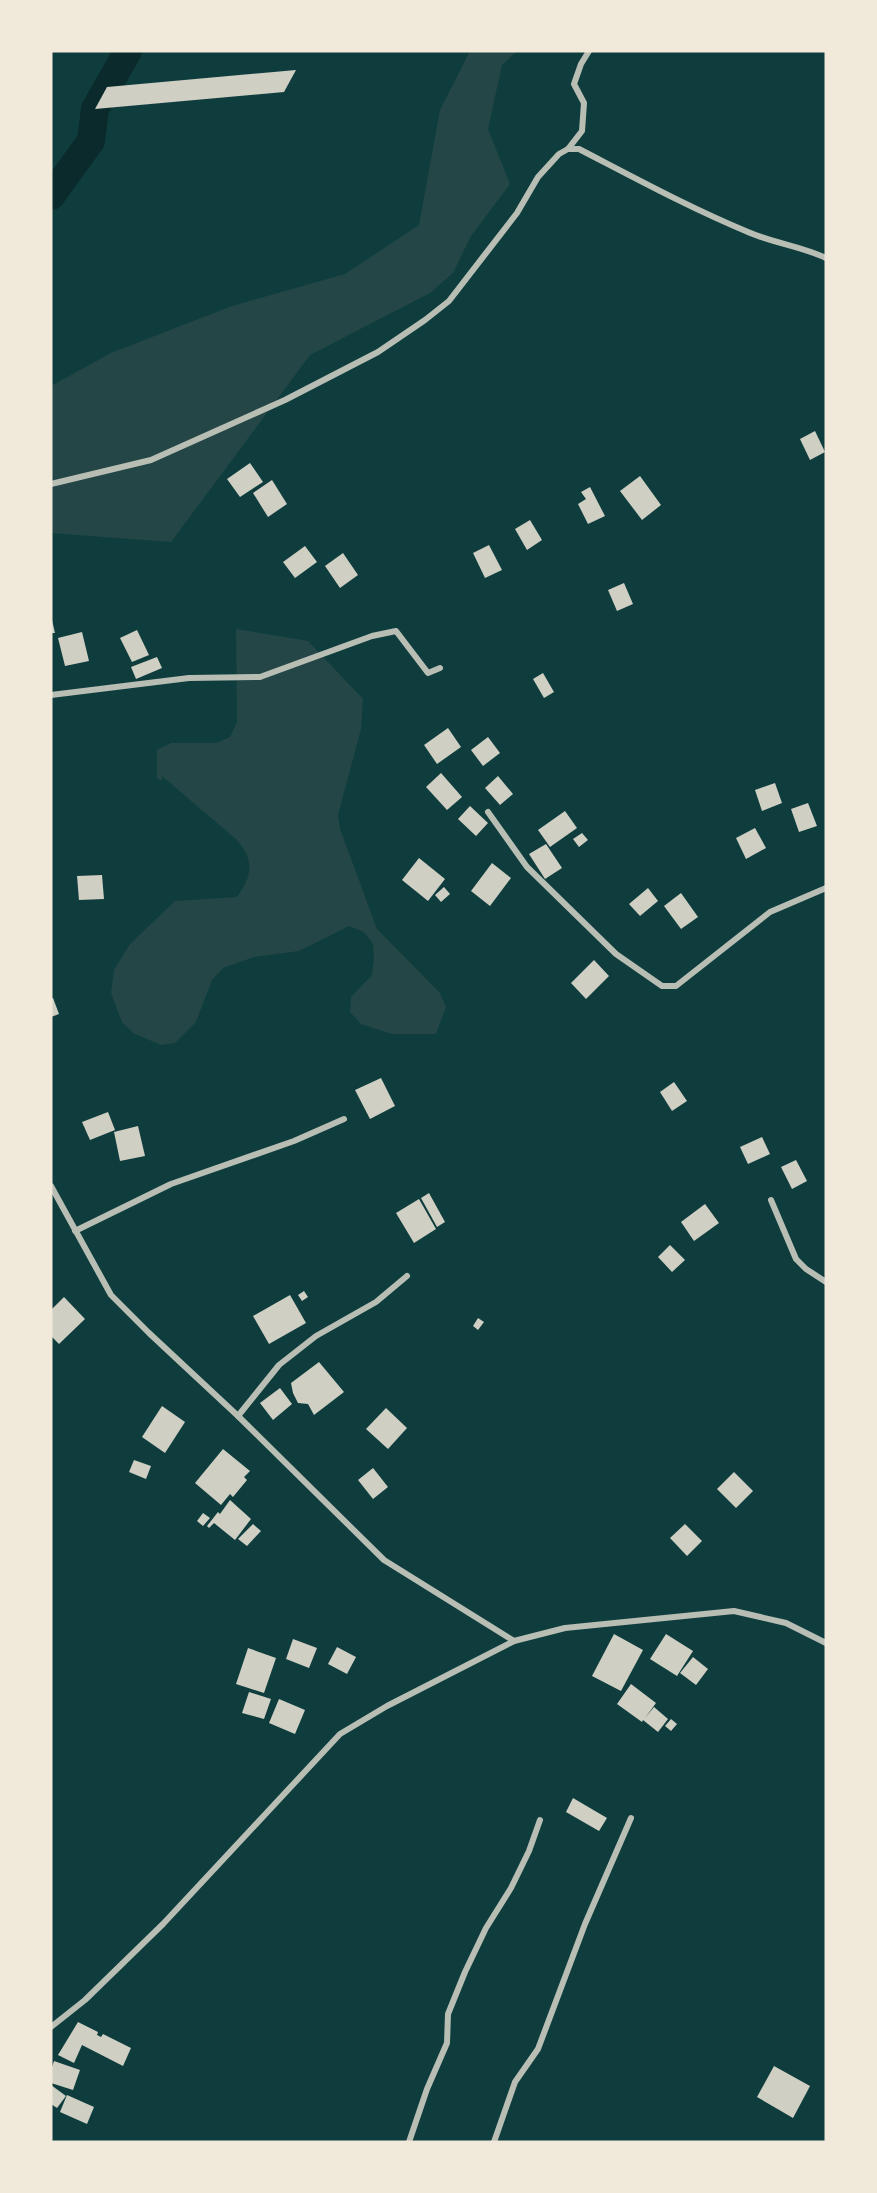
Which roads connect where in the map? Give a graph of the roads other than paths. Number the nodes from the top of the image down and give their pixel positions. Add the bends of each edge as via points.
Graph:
1 (589, 51) edge
2 (568, 149) junction
3 (826, 258) edge
4 (51, 484) edge
5 (440, 668) dead end
6 (51, 694) edge
7 (489, 812) dead end
8 (826, 888) edge
9 (344, 1119) dead end
10 (51, 1186) edge
11 (771, 1200) dead end
12 (75, 1231) junction
13 (407, 1276) dead end
14 (826, 1282) edge
15 (238, 1416) junction
16 (514, 1641) junction
17 (826, 1643) edge
18 (631, 1818) dead end
19 (540, 1820) dead end
20 (51, 2027) edge
21 (409, 2142) edge
22 (494, 2142) edge

1 - 2 street via 574,84 584,103 582,131
2 - 3 street via 579,149 750,233
2 - 4 street via 538,177 517,213 449,301 378,352 285,400 151,460
5 - 6 street via 428,673 396,631 260,677 189,678
7 - 8 street via 527,867 616,954 662,986 676,986 770,912
9 - 12 street via 294,1141 171,1184
10 - 12 street
11 - 14 street via 796,1258
12 - 15 street via 111,1295
13 - 15 street via 376,1302 316,1336 279,1365
15 - 16 street via 384,1560
16 - 17 street via 565,1628 734,1611 786,1623
16 - 20 street via 340,1734 163,1924 85,2000
18 - 22 street via 585,1924 538,2049 515,2082
19 - 21 street via 529,1851 486,1928 448,2014 447,2043

